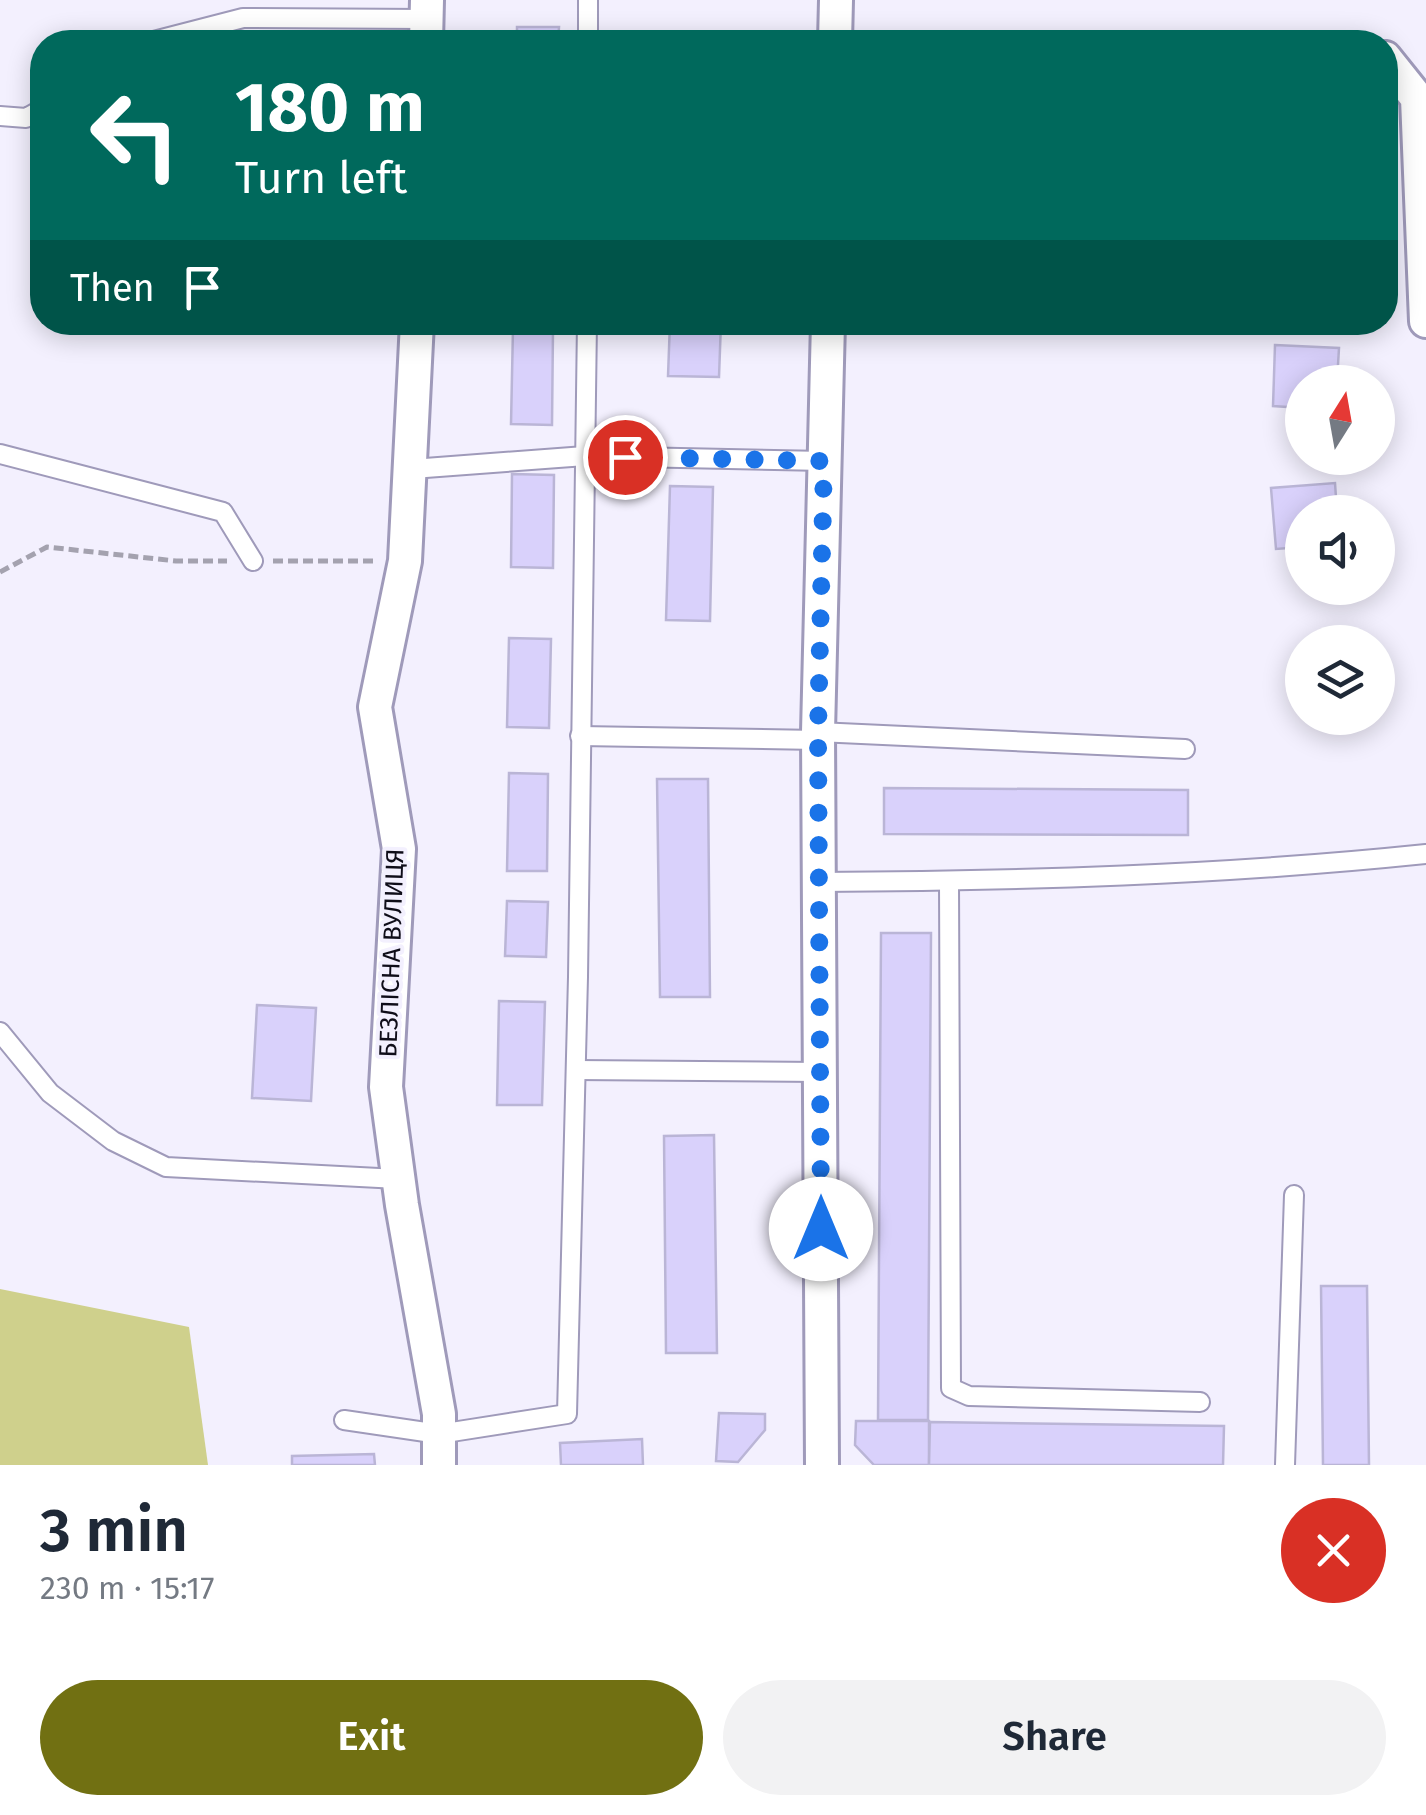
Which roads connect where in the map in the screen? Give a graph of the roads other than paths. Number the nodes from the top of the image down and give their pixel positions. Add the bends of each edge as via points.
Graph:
1 (588, 0) edge
2 (836, 0) edge
3 (426, 20) edge
4 (196, 30) edge
5 (588, 30) edge
6 (835, 30) edge
7 (1398, 74) edge
8 (0, 116) edge
9 (30, 116) edge
10 (1426, 322) edge
11 (416, 335) edge
12 (587, 335) edge
13 (828, 335) edge
14 (0, 454) edge
15 (585, 456) junction
16 (824, 461) junction
17 (412, 470) junction
18 (253, 560) road end
19 (580, 736) junction
20 (818, 736) junction
21 (1185, 749) dead end
22 (1426, 854) edge
23 (819, 882) junction
24 (949, 882) junction
25 (0, 1032) edge
26 (576, 1070) junction
27 (820, 1072) junction
28 (398, 1178) junction
29 (1294, 1195) dead end
30 (1200, 1402) dead end
31 (344, 1420) dead end
32 (439, 1450) edge
33 (822, 1465) edge
34 (1286, 1465) edge

1 - 5 lane
2 - 6 street
3 - 4 lane via 243,18
7 - 10 street via 1417,98
8 - 9 lane
11 - 17 street, БЕЗЛІСНА ВУЛИЦЯ
12 - 15 lane
13 - 16 street
14 - 18 lane via 223,512
15 - 16 lane
15 - 17 lane
15 - 19 lane
16 - 20 street
17 - 28 street, БЕЗЛІСНА ВУЛИЦЯ via 405,561 376,707 399,849 386,1087
19 - 20 lane
19 - 26 lane
20 - 21 lane
20 - 23 street
22 - 24 lane via 1223,872
23 - 24 lane
23 - 27 street
24 - 30 lane via 952,1388 970,1396
25 - 28 lane via 50,1094 113,1141 166,1167
26 - 27 lane
26 - 32 lane via 567,1414
27 - 33 street
28 - 32 street, БЕЗЛІСНА ВУЛИЦЯ
29 - 34 lane
31 - 32 lane

